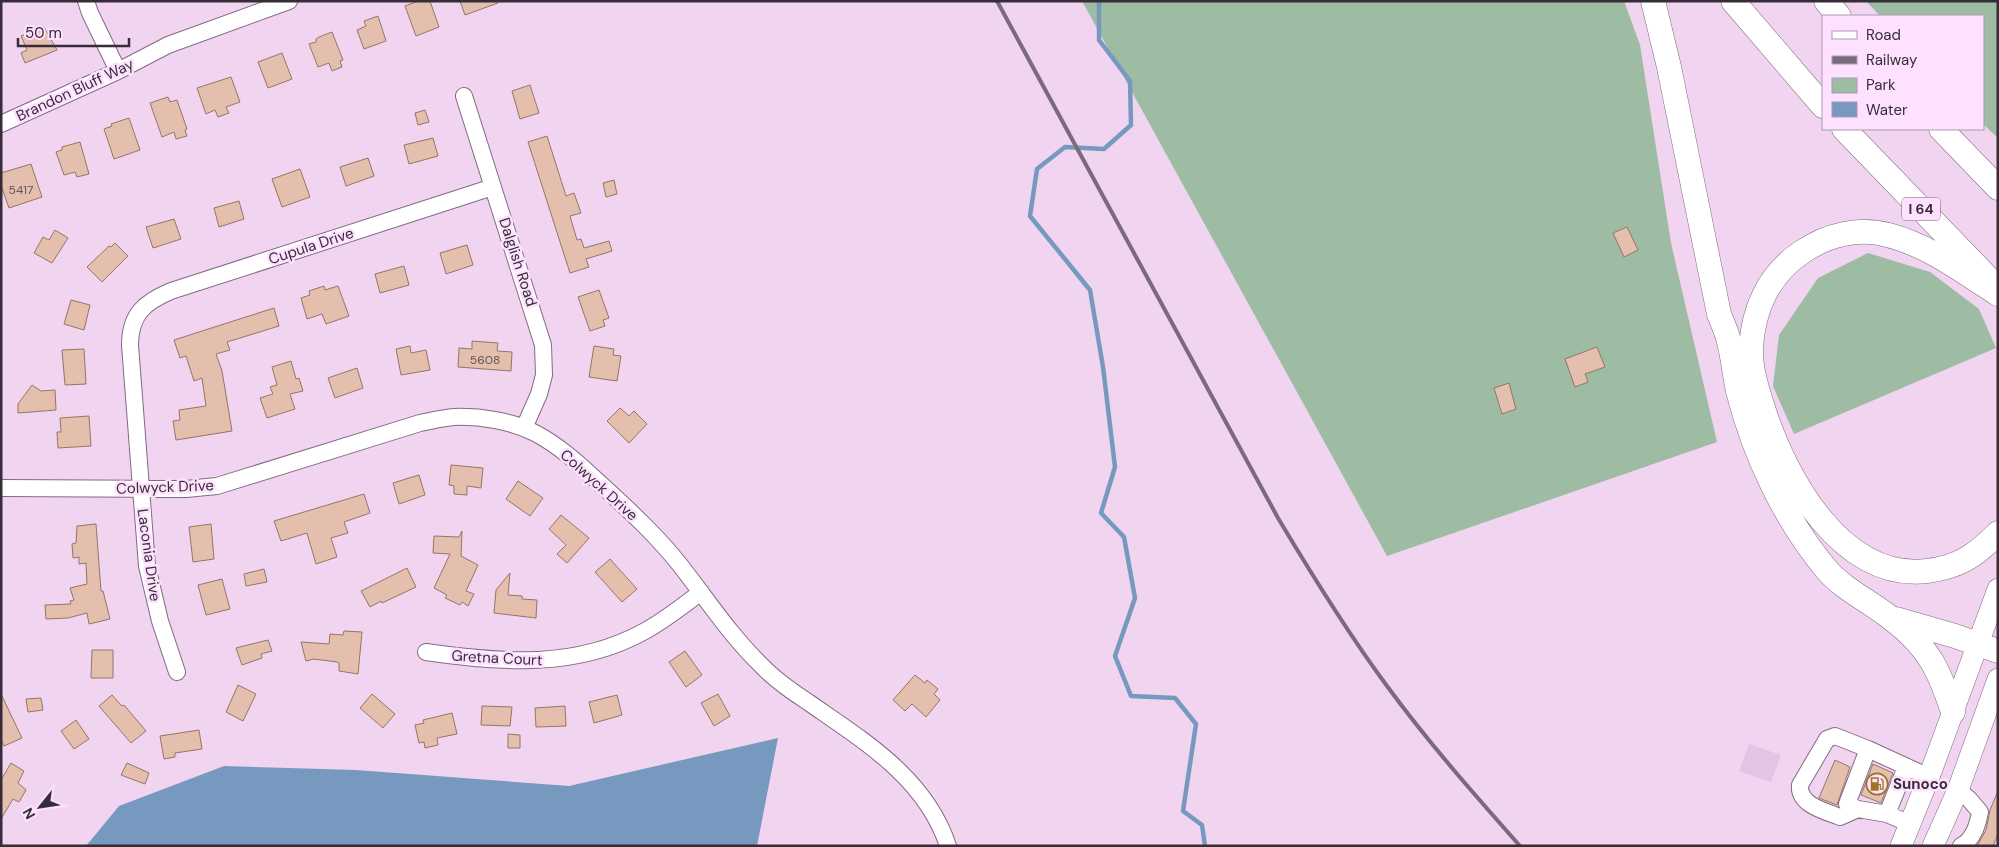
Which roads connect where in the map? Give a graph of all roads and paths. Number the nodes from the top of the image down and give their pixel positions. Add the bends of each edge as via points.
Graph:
1 (86, 1) edge
2 (289, 1) edge
3 (1653, 1) edge
4 (1733, 1) edge
5 (1826, 1) edge
6 (1838, 15) edge
7 (118, 71) junction
8 (464, 96) dead end
9 (1822, 105) edge
10 (1, 124) edge
11 (1845, 130) edge
12 (1942, 130) edge
13 (493, 187) junction
14 (1998, 188) edge
15 (1998, 288) edge
16 (1998, 294) edge
17 (137, 316) joint
18 (524, 428) junction
19 (1, 488) edge
20 (140, 489) junction
21 (1998, 533) edge
22 (1998, 588) edge
23 (701, 592) junction
24 (1892, 618) junction
25 (1988, 648) edge
26 (426, 652) dead end
27 (178, 672) dead end
28 (1998, 679) edge
29 (1953, 712) junction
30 (1868, 749) junction
31 (1906, 767) junction
32 (1929, 777) junction
33 (1958, 790) junction
34 (1858, 809) junction
35 (1887, 814) junction
36 (1911, 824) junction
37 (1942, 842) edge
38 (948, 846) edge
39 (1901, 846) edge
40 (1962, 846) edge

1 - 7 street
2 - 7 street, Brandon Bluff Way via 185,38
3 - 24 highway via 1719,314 1760,460 1785,509 1826,569 1845,587
4 - 9 highway
5 - 6 highway
7 - 10 street, Brandon Bluff Way
8 - 13 street, Dalglish Road
11 - 15 highway, I 64
12 - 14 highway
13 - 17 street, Cupula Drive via 171,291 152,299
13 - 18 street, Dalglish Road via 543,345 544,375
16 - 21 highway via 1907,241 1871,232 1832,236 1794,257 1774,277 1760,302 1751,349 1769,427 1795,480 1834,535 1860,556 1903,571 1936,570 1955,566 1975,555
17 - 20 street, Laconia Drive via 130,345
18 - 20 street, Colwyck Drive via 480,418 420,423 217,486
18 - 23 street, Colwyck Drive via 572,458 609,492 657,538
19 - 20 street, Colwyck Drive
20 - 27 street, Laconia Drive via 152,592
22 - 25 main road
23 - 26 street, Gretna Court via 645,632 575,657 524,661
23 - 38 street, Colwyck Drive via 761,666 784,687 875,749 900,770 932,809
24 - 25 highway
24 - 29 highway via 1931,658
25 - 29 main road
28 - 33 main road
29 - 32 main road
30 - 31 street
30 - 34 street via 1847,804
30 - 34 street via 1835,736 1827,739 1800,785 1805,801 1840,818
31 - 32 street
31 - 35 street
32 - 36 main road
33 - 37 main road
33 - 40 street via 1980,812 1977,826
34 - 35 street
35 - 36 street
36 - 39 main road

